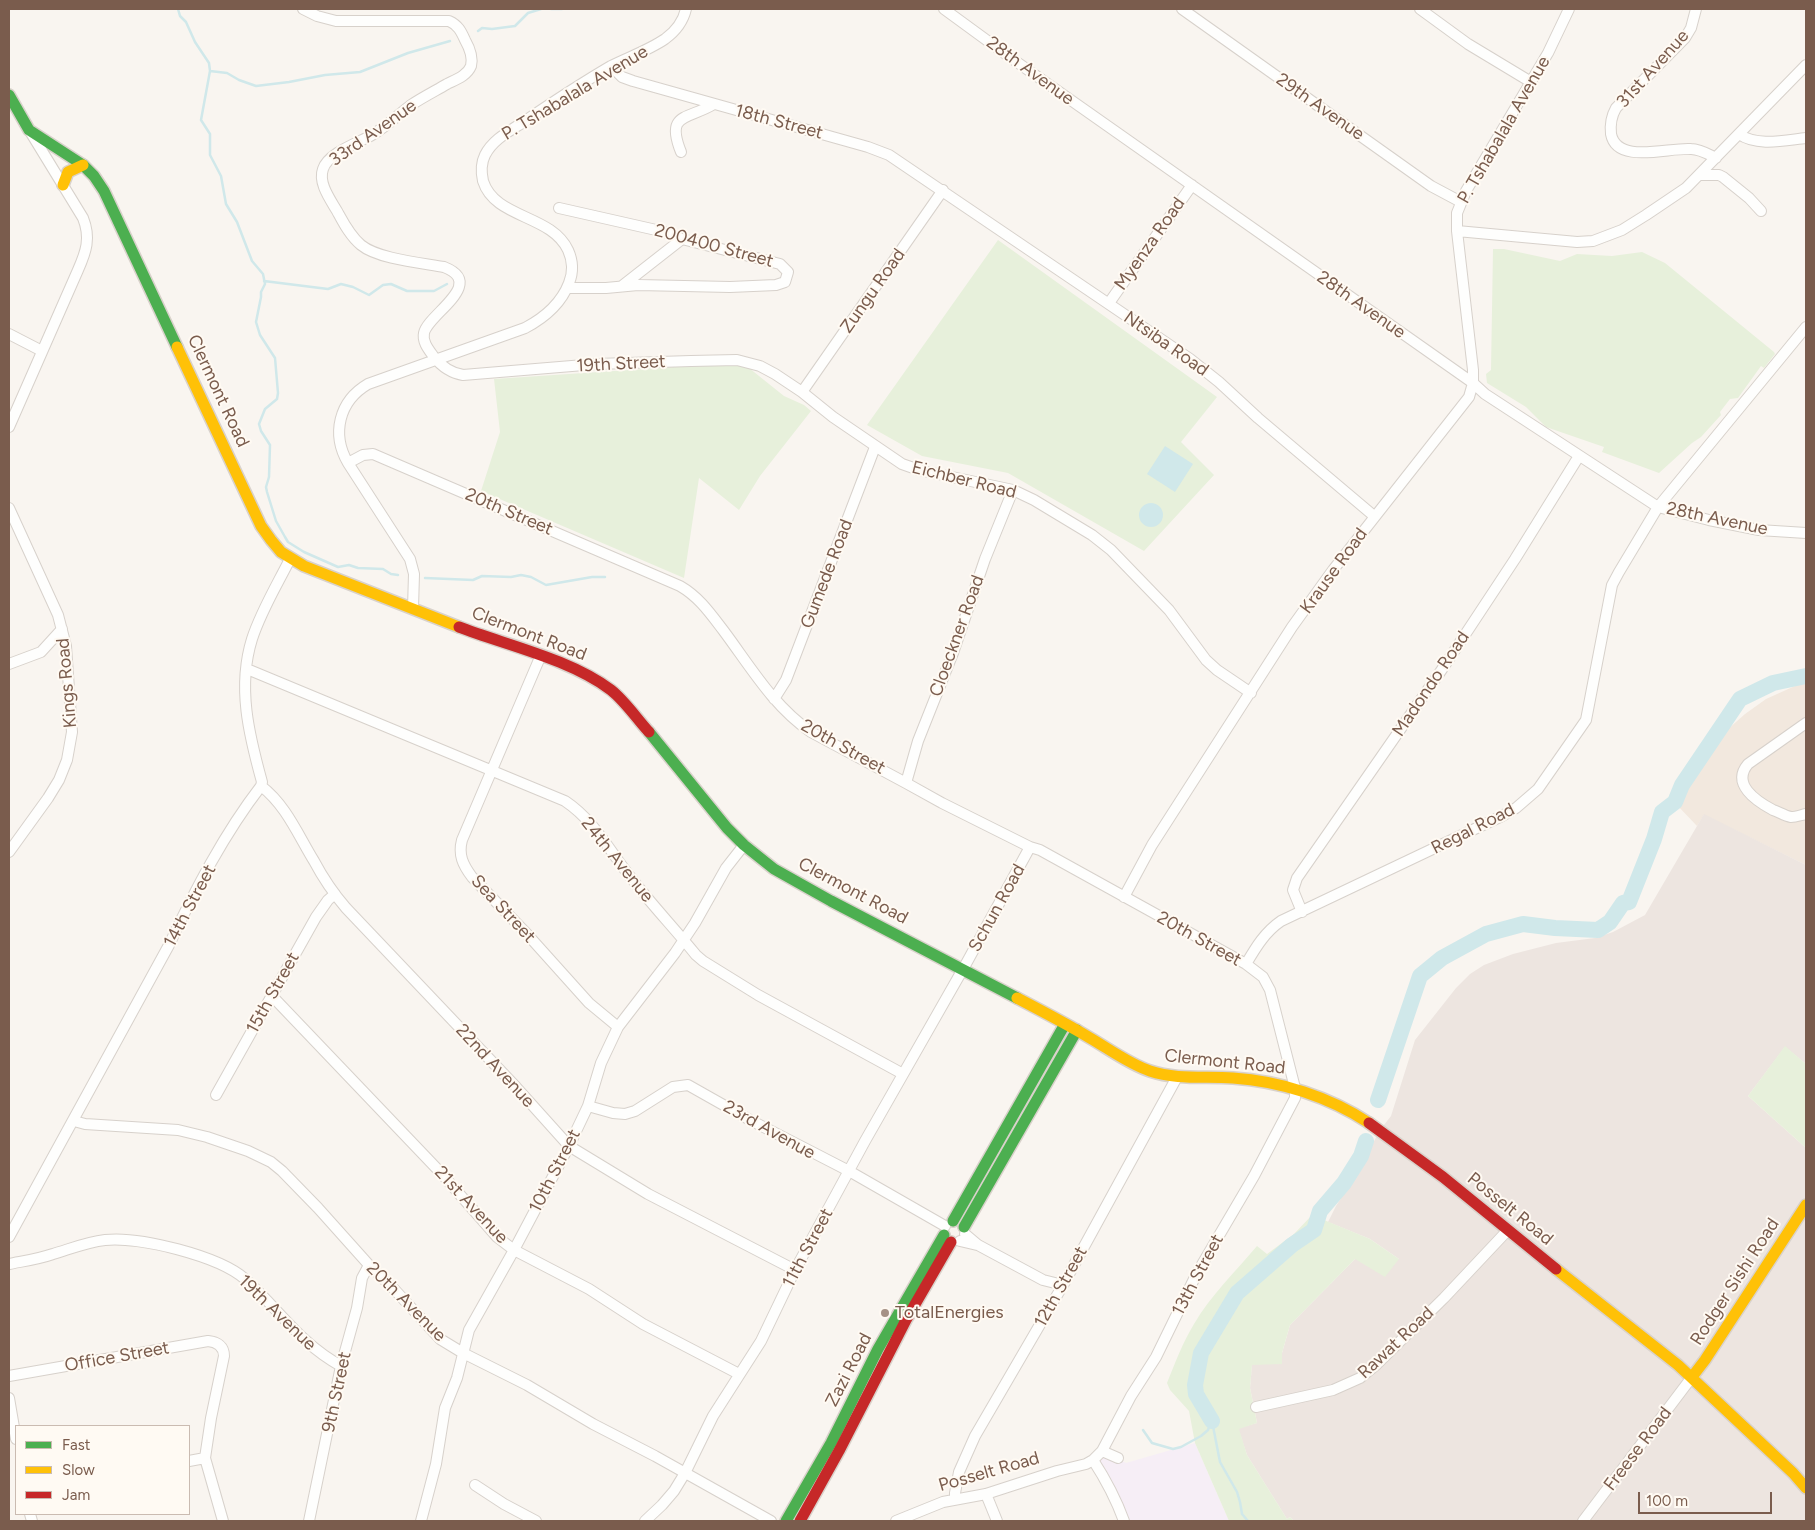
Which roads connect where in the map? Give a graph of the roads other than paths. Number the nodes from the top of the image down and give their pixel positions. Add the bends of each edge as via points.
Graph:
1 (303, 9) edge
2 (686, 9) edge
3 (944, 9) edge
4 (1182, 9) edge
5 (1420, 9) edge
6 (1569, 9) edge
7 (1696, 9) edge
8 (1806, 65) edge
9 (611, 66) junction
10 (1531, 82) junction
11 (9, 95) edge
12 (714, 104) junction
13 (29, 130) junction
14 (1739, 134) junction
15 (1806, 138) edge
16 (681, 152) dead end
17 (1716, 158) junction
18 (83, 165) junction
19 (1700, 175) junction
20 (63, 185) junction
21 (1192, 185) junction
22 (943, 190) junction
23 (1461, 202) junction
24 (559, 208) dead end
25 (1761, 211) dead end
26 (1457, 231) junction
27 (682, 238) junction
28 (622, 287) junction
29 (567, 288) junction
30 (1108, 303) junction
31 (1806, 327) edge
32 (9, 334) edge
33 (42, 351) junction
34 (436, 360) junction
35 (1474, 383) junction
36 (802, 392) junction
37 (9, 427) edge
38 (875, 447) junction
39 (1579, 456) junction
40 (348, 463) junction
41 (1013, 490) junction
42 (1658, 507) junction
43 (9, 508) edge
44 (1374, 516) junction
45 (1806, 533) edge
46 (290, 559) junction
47 (413, 608) junction
48 (62, 629) junction
49 (541, 655) junction
50 (9, 664) edge
51 (247, 669) junction
52 (1251, 693) junction
53 (774, 699) junction
54 (1806, 723) edge
55 (492, 771) junction
56 (906, 783) junction
57 (261, 786) junction
58 (1806, 814) edge
59 (744, 845) junction
60 (1030, 847) junction
61 (9, 852) edge
62 (335, 894) junction
63 (1124, 897) junction
64 (1302, 912) junction
65 (684, 939) junction
66 (1246, 964) junction
67 (962, 968) junction
68 (272, 996) junction
69 (1065, 1024) junction
70 (618, 1027) junction
71 (1077, 1030) junction
72 (903, 1074) junction
73 (1177, 1077) junction
74 (1295, 1088) junction
75 (216, 1095) dead end
76 (588, 1106) junction
77 (74, 1121) junction
78 (569, 1146) junction
79 (849, 1171) junction
80 (1806, 1205) edge
81 (1508, 1230) junction
82 (954, 1232) junction
83 (9, 1237) edge
84 (514, 1250) junction
85 (9, 1264) edge
86 (369, 1265) junction
87 (795, 1270) junction
88 (1063, 1285) junction
89 (463, 1353) junction
90 (341, 1366) junction
91 (739, 1374) junction
92 (9, 1376) edge
93 (1692, 1376) junction
94 (9, 1398) edge
95 (1256, 1407) dead end
96 (15, 1432) edge
97 (1102, 1451) junction
98 (205, 1458) junction
99 (1118, 1458) dead end
100 (1093, 1460) junction
101 (190, 1461) edge
102 (685, 1473) junction
103 (475, 1485) dead end
104 (1806, 1488) edge
105 (986, 1494) junction
106 (955, 1500) junction
107 (223, 1521) edge
108 (309, 1521) edge
109 (421, 1521) edge
110 (536, 1521) edge
111 (645, 1521) edge
112 (771, 1521) edge
113 (786, 1521) edge
114 (800, 1521) edge
115 (896, 1521) edge
116 (997, 1521) edge
117 (1124, 1521) edge
118 (1583, 1521) edge

1 - 34 street, 33rd Avenue via 336,21 449,21 460,29 467,44 472,59 463,76 412,105 373,134 335,154 322,170 324,187 345,225 360,244 398,259 444,268 456,275 458,292 429,323 424,334 425,344
2 - 9 street, P. Tshabalala Avenue via 680,26 666,39
3 - 21 street, 28th Avenue
4 - 23 street, 29th Avenue via 1431,186
5 - 10 street via 1468,44
6 - 10 street, P. Tshabalala Avenue
7 - 17 street, 31st Avenue via 1685,38 1616,108 1612,136 1617,146 1624,150 1691,148
8 - 14 street, P. Tshabalala Avenue
9 - 12 street, 18th Street via 626,78
9 - 29 street, P. Tshabalala Avenue via 497,139 490,146 481,167 490,196 549,228 563,240 572,266
10 - 23 street, P. Tshabalala Avenue
11 - 13 street, Clermont Road
12 - 16 street via 679,121 675,137
12 - 22 street, 18th Street via 881,152
13 - 18 street, Clermont Road
13 - 20 street, Clermont Road
14 - 15 street via 1744,138 1769,141
14 - 17 street, P. Tshabalala Avenue
17 - 19 street, P. Tshabalala Avenue
18 - 20 street via 68,172
18 - 46 street, Clermont Road via 104,191 264,532
19 - 25 street via 1723,177
19 - 26 street, P. Tshabalala Avenue via 1686,188 1622,230 1593,241
20 - 33 street, Clermont Road via 85,224 88,245
21 - 30 street, Myenza Road
21 - 35 street, 28th Avenue
22 - 30 street, Ntsiba Road
22 - 36 street, Zungu Road
23 - 26 street, P. Tshabalala Avenue
24 - 27 street, 200400 Street
26 - 35 street
27 - 28 street
27 - 28 street, 200400 Street via 780,264 788,272 788,278 776,285
28 - 29 street, 200400 Street
29 - 34 street, P. Tshabalala Avenue via 555,306 534,323
30 - 44 street, Ntsiba Road via 1219,382
31 - 42 street
32 - 33 street
33 - 37 street, Clermont Road
34 - 36 street, 19th Street via 451,372 463,375 596,364 736,360 760,366
34 - 40 street via 368,384 353,395 339,426 341,448
35 - 39 street, 28th Avenue via 1485,394
35 - 44 street, Krause Road via 1463,406
36 - 38 street, Eichber Road
38 - 41 street, Eichber Road via 910,468
38 - 53 street, Gumede Road via 786,680
39 - 42 street, 28th Avenue
39 - 64 street, Madondo Road via 1445,665 1297,878 1293,890
40 - 47 street via 410,559 414,574
40 - 53 street, 20th Street via 373,454 680,586 699,600
41 - 52 street, Eichber Road via 1046,507 1112,550 1170,610 1206,660
41 - 56 street, Cloeckner Road via 918,741
42 - 45 street, 28th Avenue via 1740,527
42 - 64 street, Regal Road via 1612,585 1586,720 1538,789 1502,816
43 - 48 street, Kings Road
44 - 52 street, Krause Road via 1300,617
46 - 47 street, Clermont Road
46 - 51 street via 258,625 248,654
47 - 49 street, Clermont Road
48 - 50 street via 41,652
48 - 61 street, Kings Road via 72,716 67,760 56,785
49 - 55 street, Sea Street
49 - 59 street, Clermont Road via 582,672 612,691
51 - 55 street, 24th Avenue
51 - 57 street via 248,726
52 - 63 street, Krause Road via 1152,845
53 - 56 street, 20th Street via 787,714 811,732
54 - 58 street via 1748,764 1742,781 1750,795 1764,805 1792,817
55 - 65 street, 24th Avenue via 573,806 602,836 631,878
55 - 70 street, Sea Street via 462,840 461,857 465,867 589,1003
56 - 60 street, 20th Street
57 - 62 street, 22nd Avenue via 287,814
57 - 77 street, 14th Street via 186,909 170,945
59 - 65 street, 10th Street via 721,876
59 - 67 street, Clermont Road via 795,881
60 - 63 street, 20th Street
60 - 67 street, Schun Road
62 - 68 street, 15th Street via 316,917
62 - 78 street, 22nd Avenue
63 - 66 street, 20th Street
64 - 66 street, Regal Road via 1270,929
65 - 70 street, 10th Street
65 - 72 street, 24th Avenue via 711,967
66 - 74 street, 20th Street via 1263,977 1270,990
67 - 69 street, Clermont Road
67 - 72 street, 11th Street
68 - 75 street, 15th Street
68 - 84 street, 21st Avenue via 441,1173 497,1237
69 - 71 street, Clermont Road
69 - 82 street, Zazi Road
70 - 76 street, 10th Street via 601,1063
71 - 73 street, Clermont Road via 1134,1064
71 - 82 street, Zazi Road via 998,1168
72 - 79 street, 11th Street
73 - 74 street, Clermont Road via 1235,1078
73 - 88 street, 12th Street
74 - 81 street, Posselt Road via 1331,1102 1380,1130
74 - 97 street, 13th Street via 1295,1098 1279,1130 1197,1273 1156,1357 1130,1396
76 - 78 street, 10th Street
76 - 79 street, 23rd Avenue via 625,1114 673,1087 688,1085
77 - 83 street, 14th Street
77 - 86 street, 20th Avenue via 178,1130 264,1158 297,1186
78 - 84 street, 10th Street
78 - 87 street, 22nd Avenue via 648,1194
79 - 82 street, 23rd Avenue
79 - 87 street, 11th Street
80 - 93 street, Rodger Sishi Road
81 - 93 street, Posselt Road
81 - 95 street, Rawat Road via 1378,1364 1360,1378 1333,1390
82 - 88 street, 23rd Avenue via 1043,1280
82 - 113 street, Zazi Road via 878,1349
82 - 114 street, Zazi Road
84 - 89 street, 10th Street via 468,1330
84 - 91 street, 21st Avenue via 589,1290 643,1324
85 - 90 street, 19th Avenue via 104,1240 144,1241 172,1248 226,1267 244,1277 300,1336
86 - 89 street, 20th Avenue via 440,1339
86 - 90 street, 9th Street via 362,1278
87 - 91 street, 11th Street via 761,1341
88 - 106 street, 12th Street via 975,1436 958,1472
89 - 102 street, 20th Avenue
89 - 109 street, 10th Street via 445,1408 436,1464
90 - 108 street, 9th Street
91 - 102 street, 11th Street via 713,1416
92 - 98 street, Office Street via 215,1342 223,1349 223,1364
93 - 104 street, Posselt Road
93 - 118 street, Freese Road
94 - 96 street
97 - 99 street
97 - 100 street, 13th Street
98 - 101 street
98 - 107 street
100 - 105 street, Posselt Road
100 - 117 street via 1114,1495
102 - 111 street, 11th Street via 669,1498
102 - 112 street, 20th Avenue
103 - 110 street
105 - 106 street, Posselt Road
105 - 116 street
106 - 115 street, Posselt Road

